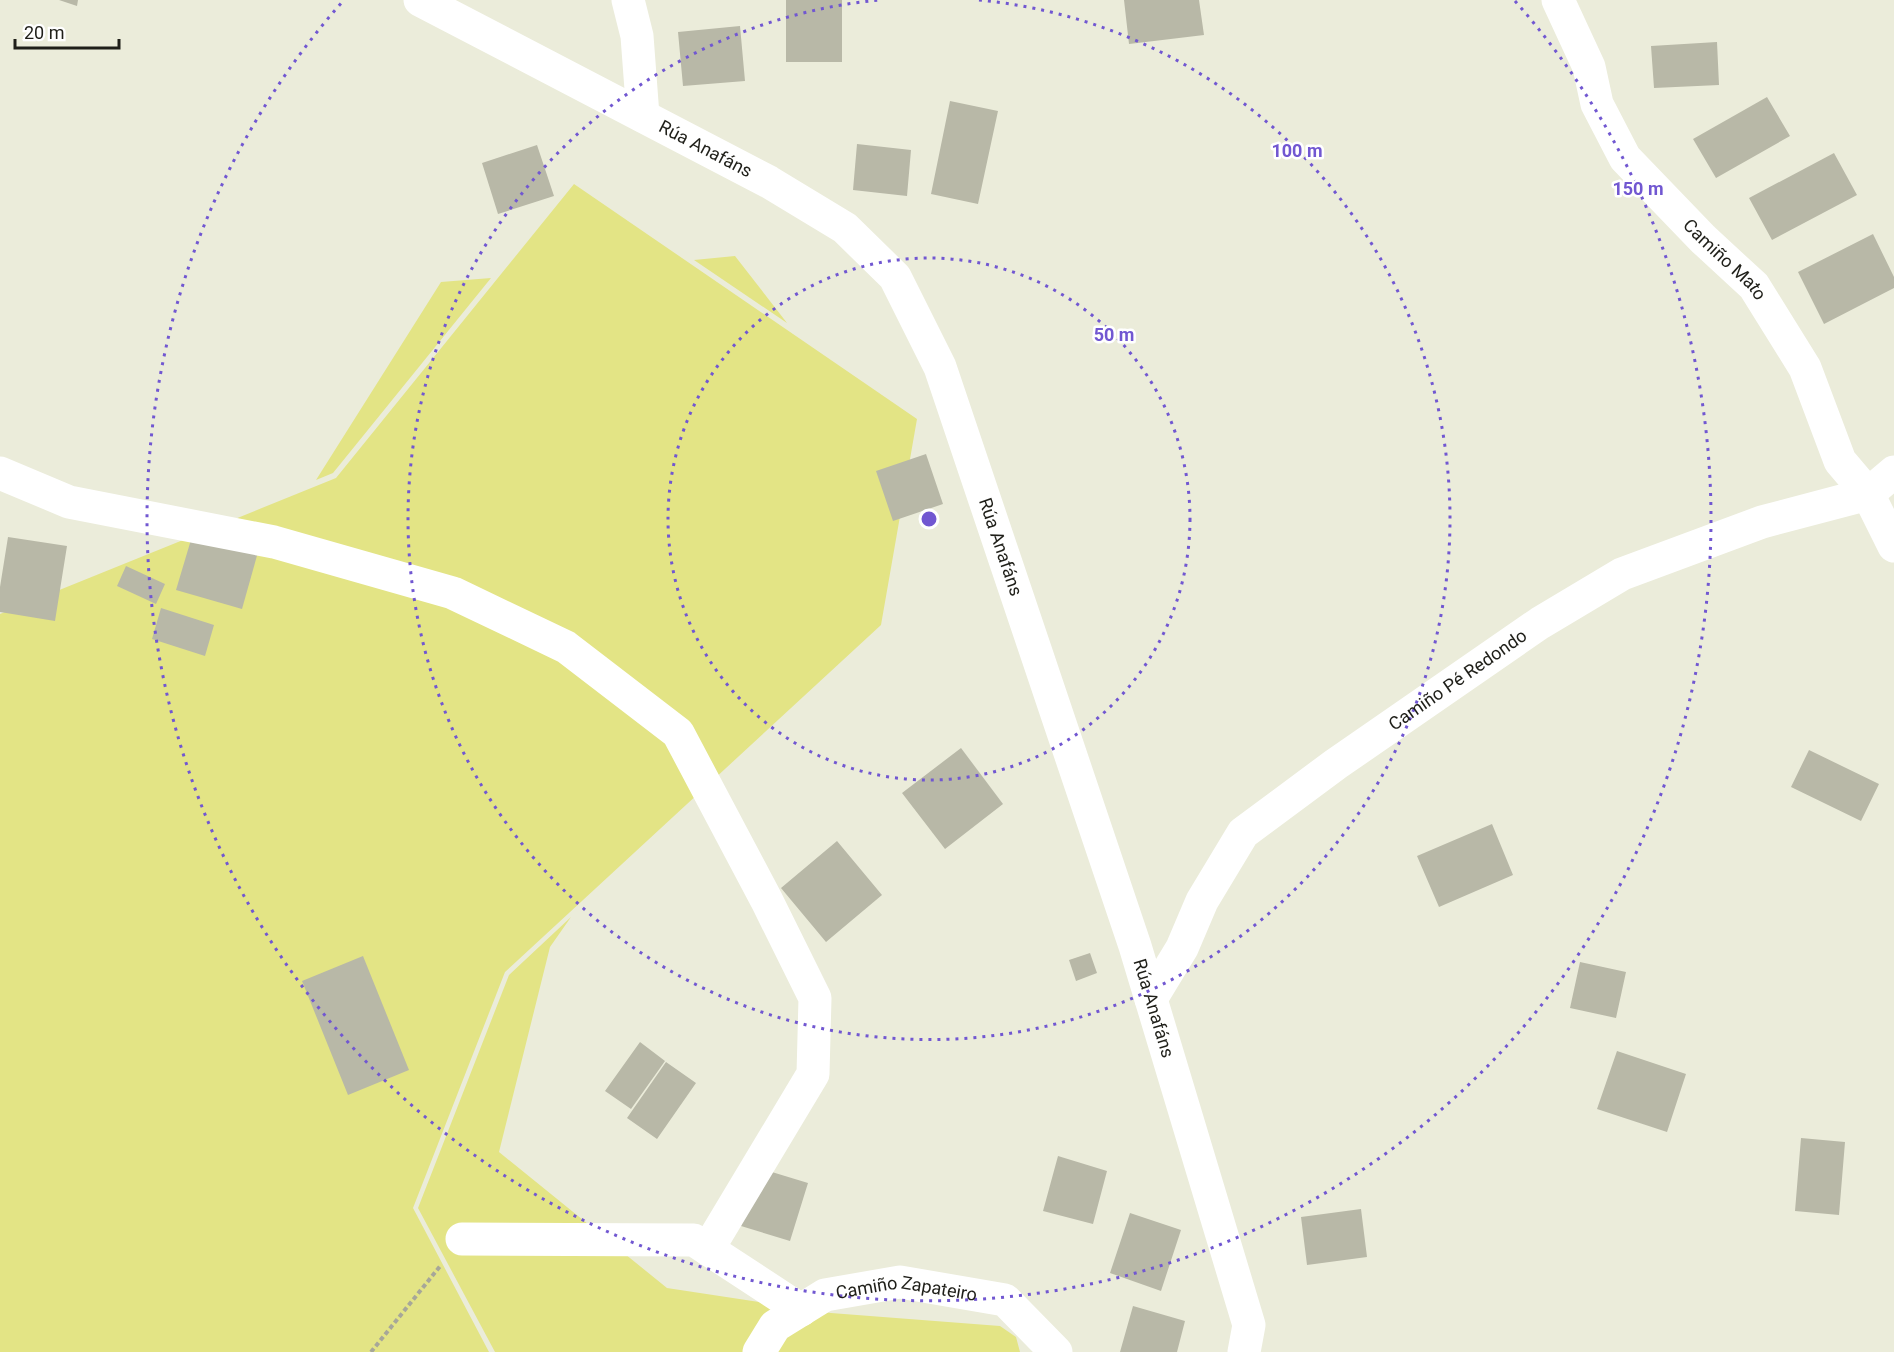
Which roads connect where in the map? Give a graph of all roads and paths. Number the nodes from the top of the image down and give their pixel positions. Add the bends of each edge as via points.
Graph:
1 (420, 0) edge
2 (628, 0) edge
3 (1558, 0) edge
4 (643, 116) junction
5 (1894, 471) edge
6 (0, 473) edge
7 (1868, 494) junction
8 (1894, 546) edge
9 (1151, 999) junction
10 (462, 1239) joint
11 (708, 1249) junction
12 (801, 1310) junction
13 (371, 1352) edge
14 (759, 1352) edge
15 (1056, 1352) edge
16 (1244, 1352) edge

1 - 4 street, Rúa Anafáns
2 - 4 street via 637,36
3 - 7 street, Camiño Mato via 1589,67 1597,104 1625,158 1754,286 1805,369 1840,461
4 - 9 street, Rúa Anafáns via 769,182 845,228 896,277 939,367
5 - 7 street
6 - 11 street via 69,502 274,542 453,593 566,647 678,733 815,998 813,1074
7 - 8 street, Camiño Mato
7 - 9 street, Camiño Pé Redondo via 1762,522 1622,574 1540,623 1336,764 1243,833
9 - 16 street, Rúa Anafáns via 1249,1325
10 - 11 street via 694,1240
10 - 13 path
11 - 12 street
12 - 14 street, Camiño Zapateiro via 775,1326
12 - 15 street, Camiño Zapateiro via 825,1295 900,1282 1005,1300

